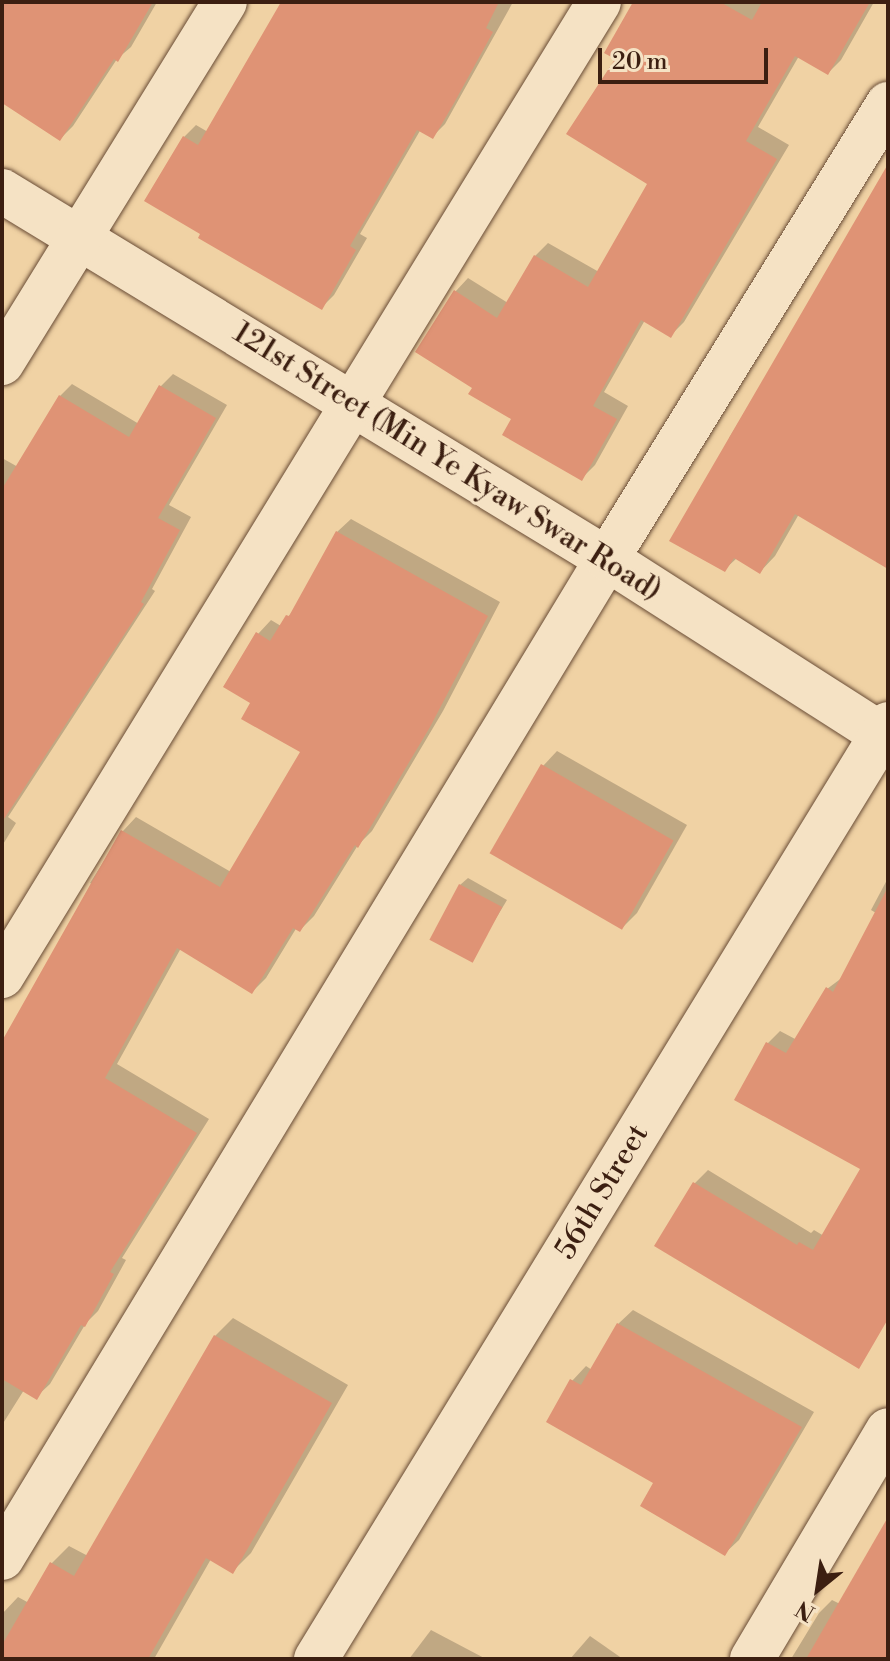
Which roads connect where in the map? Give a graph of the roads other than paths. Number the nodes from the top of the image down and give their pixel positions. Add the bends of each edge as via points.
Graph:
1 (225, 2) edge
2 (599, 2) edge
3 (888, 104) edge
4 (2, 191) edge
5 (80, 238) junction
6 (2, 363) edge
7 (353, 404) junction
8 (607, 559) junction
9 (886, 733) edge
10 (2, 976) edge
11 (888, 1430) edge
12 (2, 1558) edge
13 (316, 1659) edge
14 (752, 1659) edge

1 - 5 street
2 - 7 street
3 - 8 street
4 - 5 street, 121st Street (Min Ye Kyaw Swar Road)
5 - 6 street
5 - 7 street, 121st Street (Min Ye Kyaw Swar Road)
7 - 8 street, 121st Street (Min Ye Kyaw Swar Road)
7 - 10 street
8 - 9 street, 121st Street (Min Ye Kyaw Swar Road)
8 - 12 street
9 - 13 street, 56th Street
11 - 14 street

